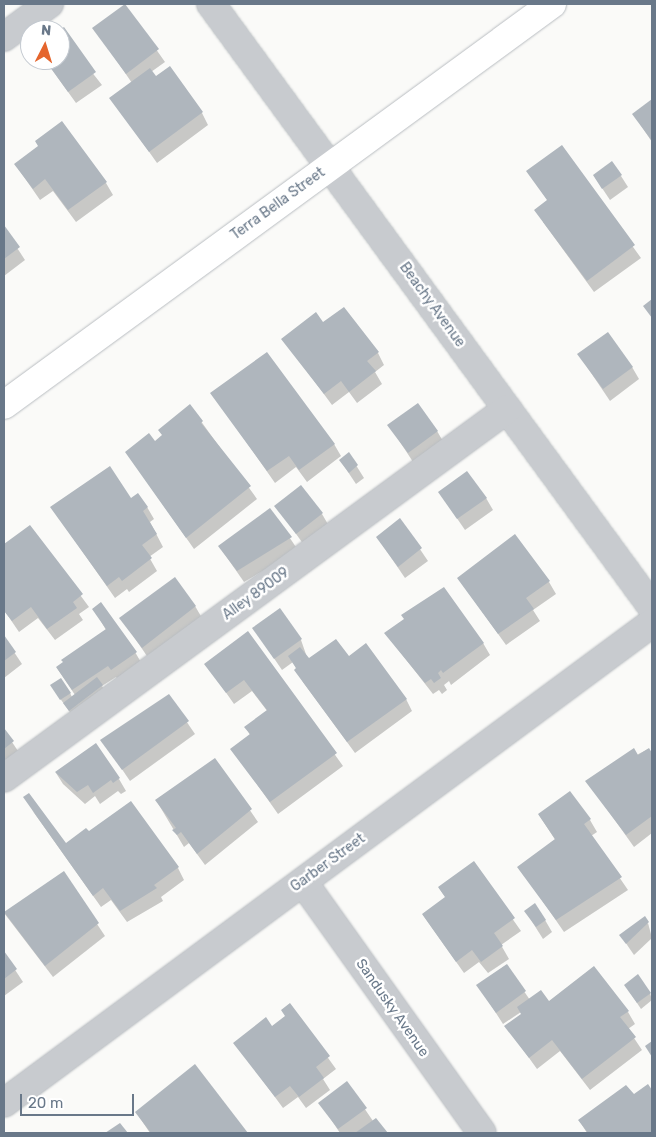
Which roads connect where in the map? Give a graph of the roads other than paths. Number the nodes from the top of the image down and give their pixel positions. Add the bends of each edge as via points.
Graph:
1 (49, 4) edge
2 (211, 4) edge
3 (552, 4) edge
4 (4, 37) edge
5 (331, 166) junction
6 (4, 405) edge
7 (507, 409) junction
8 (652, 607) edge
9 (652, 623) edge
10 (4, 778) edge
11 (303, 882) junction
12 (4, 1103) edge
13 (482, 1133) edge

1 - 4 street
2 - 5 street, Beachy Avenue
3 - 5 main road, Terra Bella Street
5 - 6 main road, Terra Bella Street
5 - 7 street, Beachy Avenue
7 - 8 street, Beachy Avenue
7 - 10 street, Alley 89009
9 - 11 street, Garber Street
11 - 12 street, Garber Street
11 - 13 street, Sandusky Avenue

